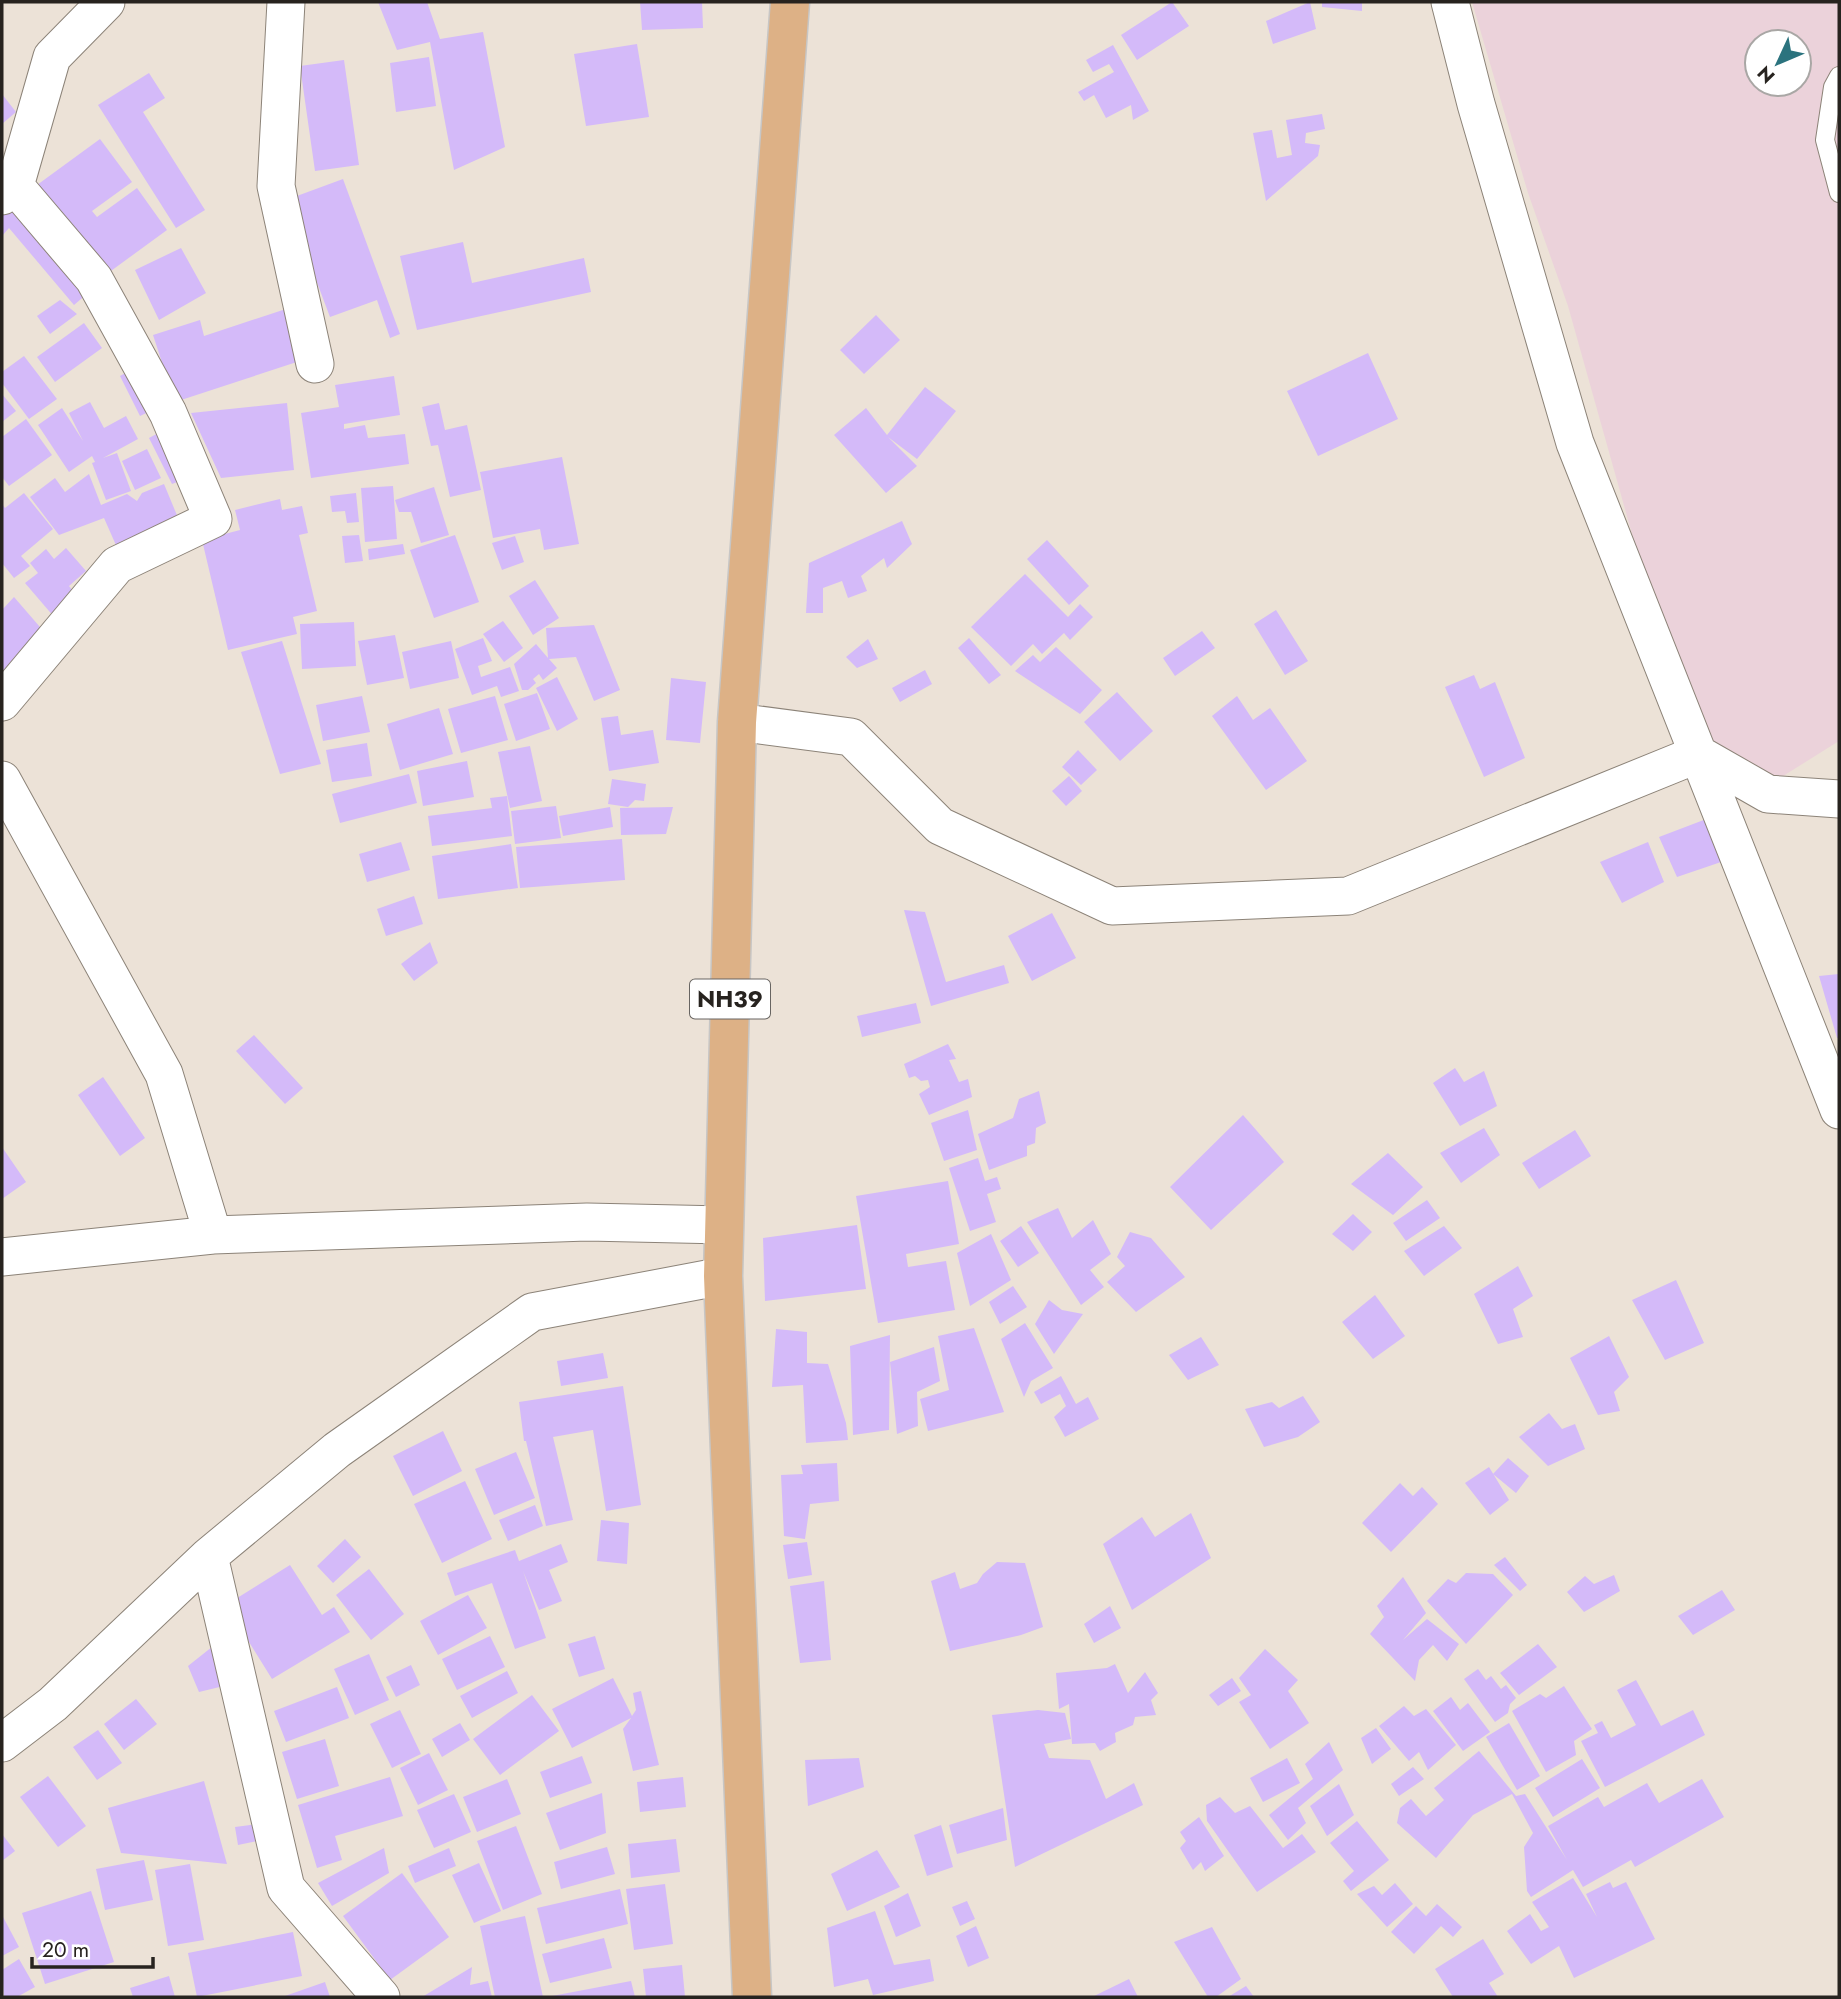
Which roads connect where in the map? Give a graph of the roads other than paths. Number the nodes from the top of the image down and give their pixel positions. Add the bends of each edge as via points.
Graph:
1 (106, 2) edge
2 (286, 2) edge
3 (790, 2) edge
4 (1450, 2) edge
5 (1839, 76) edge
6 (8, 191) edge
7 (1839, 193) edge
8 (315, 364) dead end
9 (2, 702) edge
10 (737, 722) junction
11 (1698, 754) junction
12 (2, 780) edge
13 (1839, 799) edge
14 (1839, 1110) edge
15 (724, 1225) junction
16 (214, 1235) junction
17 (2, 1257) edge
18 (723, 1276) junction
19 (209, 1556) junction
20 (2, 1743) edge
21 (382, 1997) edge
22 (752, 1997) edge

1 - 6 street via 52,57
2 - 8 street via 276,186
3 - 10 main road, NH39
4 - 11 street via 1575,443
5 - 7 lane via 1833,87 1825,140
6 - 9 street via 94,279 168,413 213,519 117,565
10 - 11 street via 851,737 940,826 1112,906 1348,896
10 - 15 main road, NH39
11 - 13 street via 1768,794
11 - 14 street
12 - 16 street via 164,1074
15 - 16 street via 587,1222
15 - 18 main road, NH39
16 - 17 street
18 - 19 street via 532,1312 337,1450
18 - 22 main road, NH39
19 - 20 street via 53,1704
19 - 21 street via 286,1888

